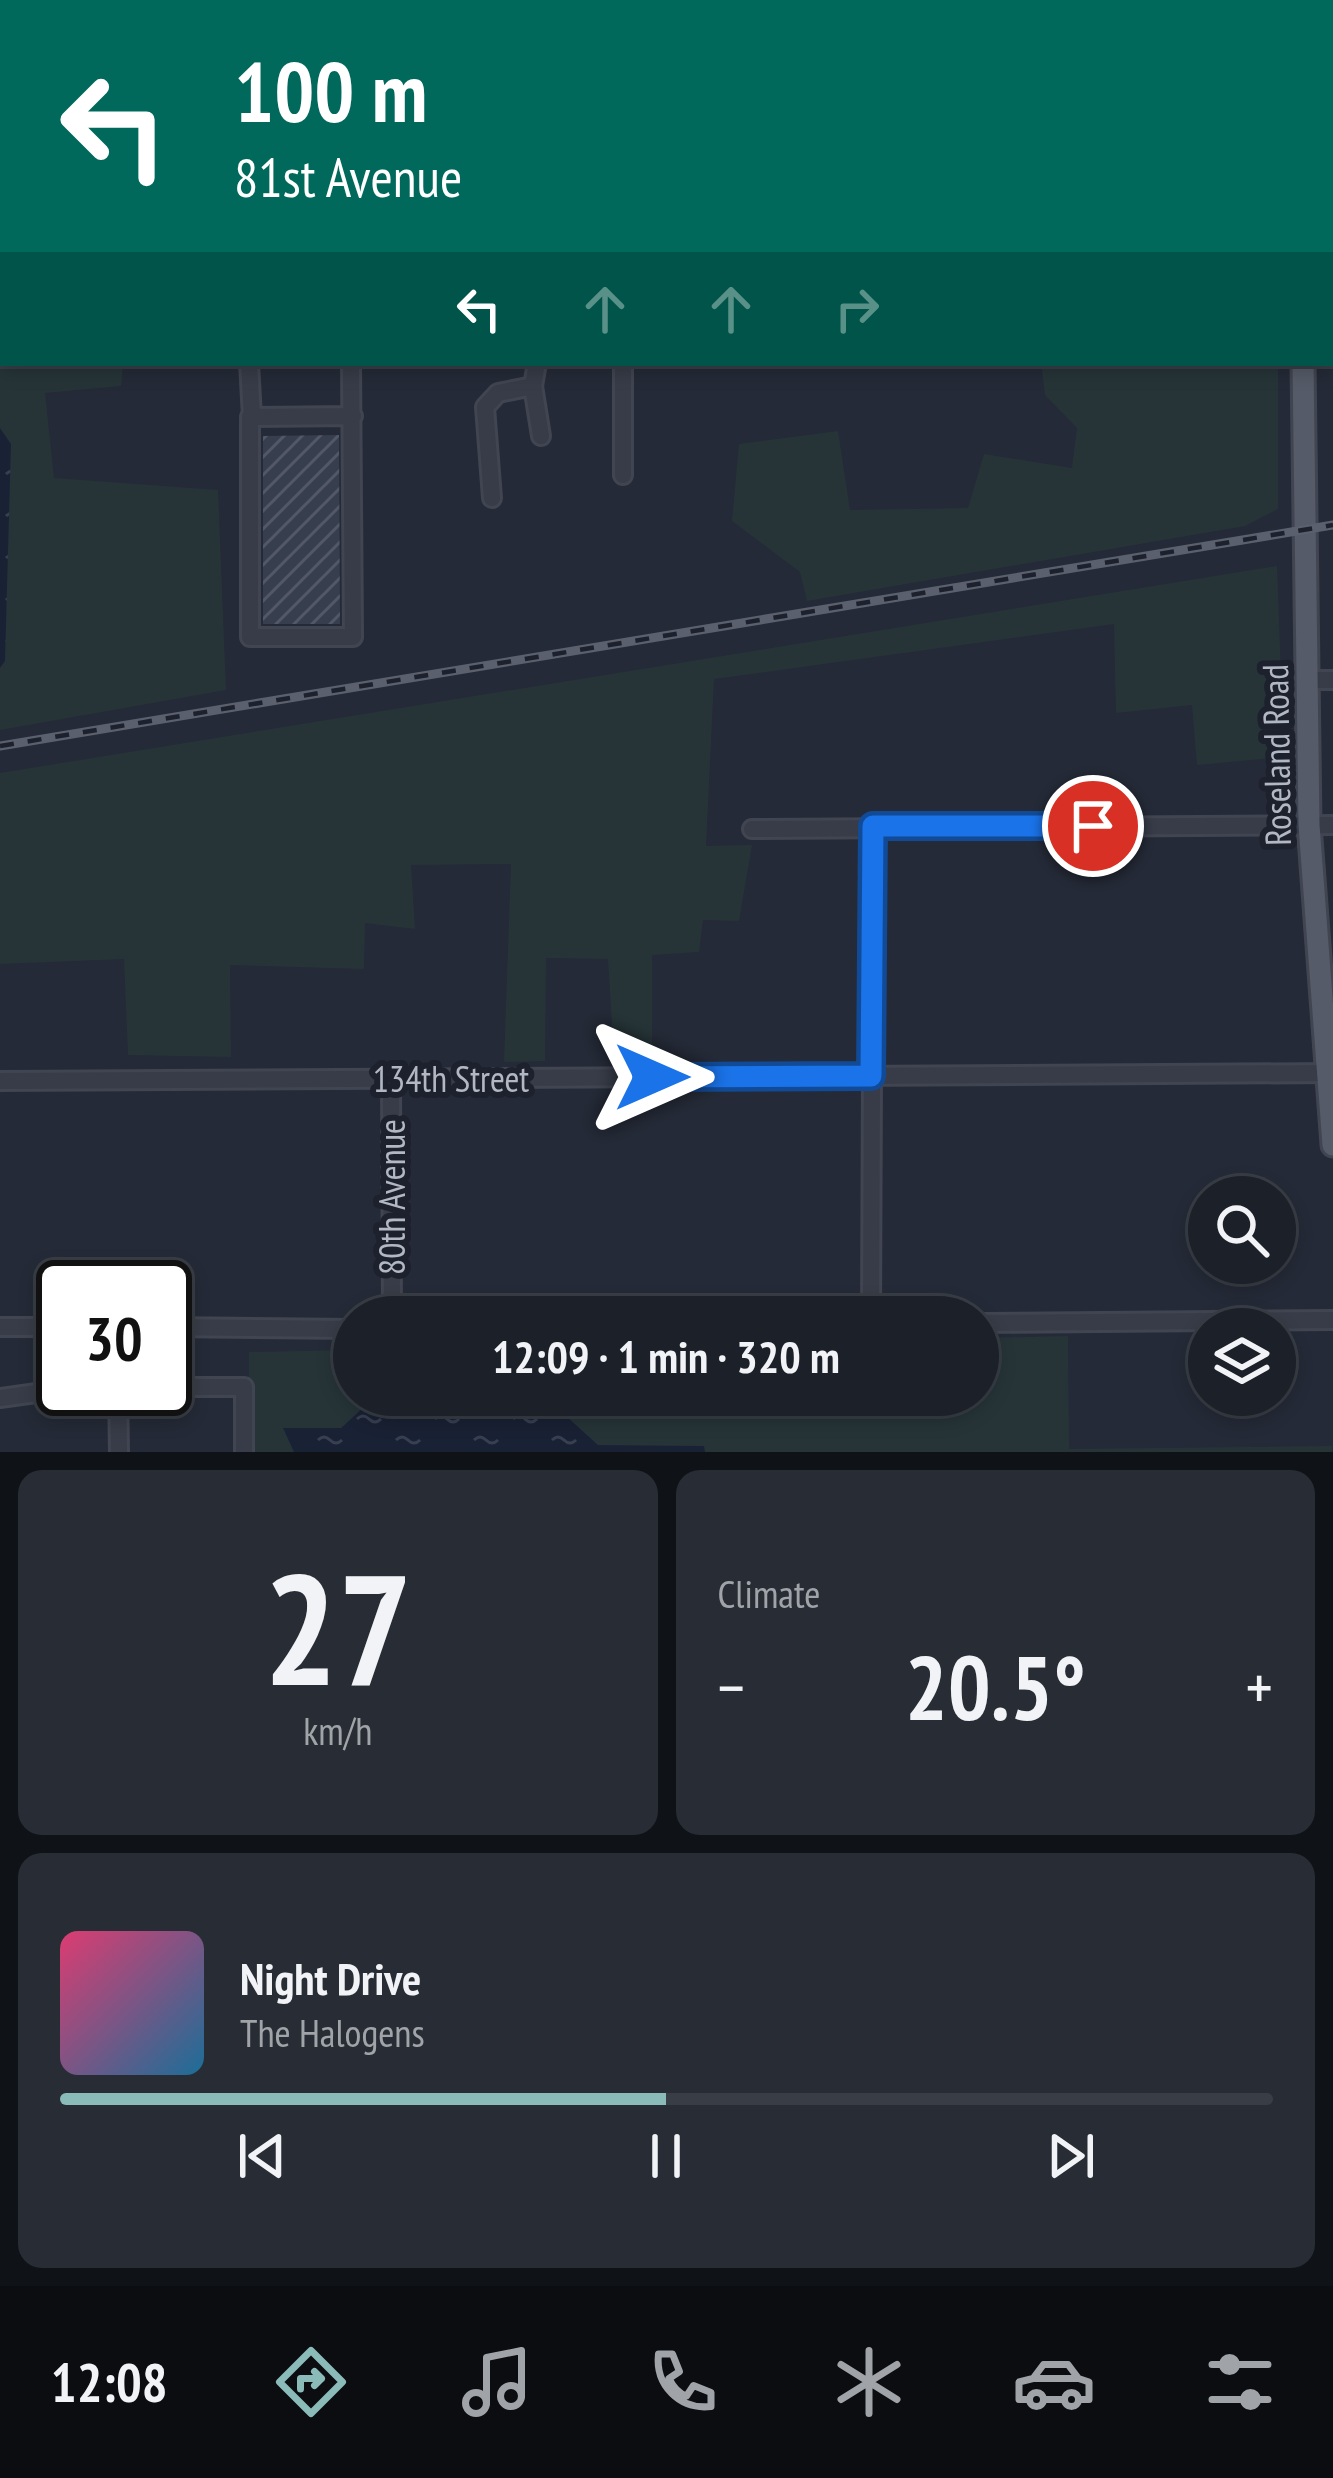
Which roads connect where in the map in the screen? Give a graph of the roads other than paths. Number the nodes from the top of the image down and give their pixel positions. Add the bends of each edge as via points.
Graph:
1 (249, 366) edge
2 (351, 366) edge
3 (536, 366) edge
4 (623, 366) edge
5 (1303, 366) edge
6 (533, 386) junction
7 (353, 416) junction
8 (252, 417) junction
9 (541, 436) dead end
10 (623, 475) dead end
11 (492, 498) dead end
12 (1306, 680) junction
13 (1333, 680) edge
14 (1309, 824) junction
15 (1333, 825) edge
16 (873, 826) junction
17 (752, 829) dead end
18 (1331, 1073) edge
19 (871, 1076) junction
20 (391, 1078) junction
21 (0, 1081) edge
22 (1333, 1145) edge
23 (392, 1296) edge
24 (871, 1296) edge
25 (1333, 1321) edge
26 (999, 1323) edge
27 (0, 1327) edge
28 (36, 1327) edge
29 (192, 1327) edge
30 (333, 1329) edge
31 (192, 1387) edge
32 (36, 1393) edge
33 (0, 1398) edge
34 (118, 1416) edge
35 (119, 1452) edge
36 (244, 1452) edge

1 - 8 street
2 - 7 street
3 - 6 street
4 - 10 street
5 - 12 main road, Roseland Road
6 - 9 street
6 - 11 street via 498,393 485,407
7 - 8 street
7 - 8 street via 353,637 250,638
12 - 13 street
12 - 14 main road, Roseland Road
14 - 15 street
14 - 16 street
14 - 18 main road, Roseland Road
16 - 17 street
16 - 19 street
18 - 19 street, 134th Street
18 - 22 main road, Roseland Road
19 - 20 street, 134th Street
19 - 24 street
20 - 21 street, 134th Street
20 - 23 street, 80th Avenue
25 - 26 street
27 - 28 street
29 - 30 street
31 - 36 street via 244,1387
32 - 33 street
34 - 35 street

